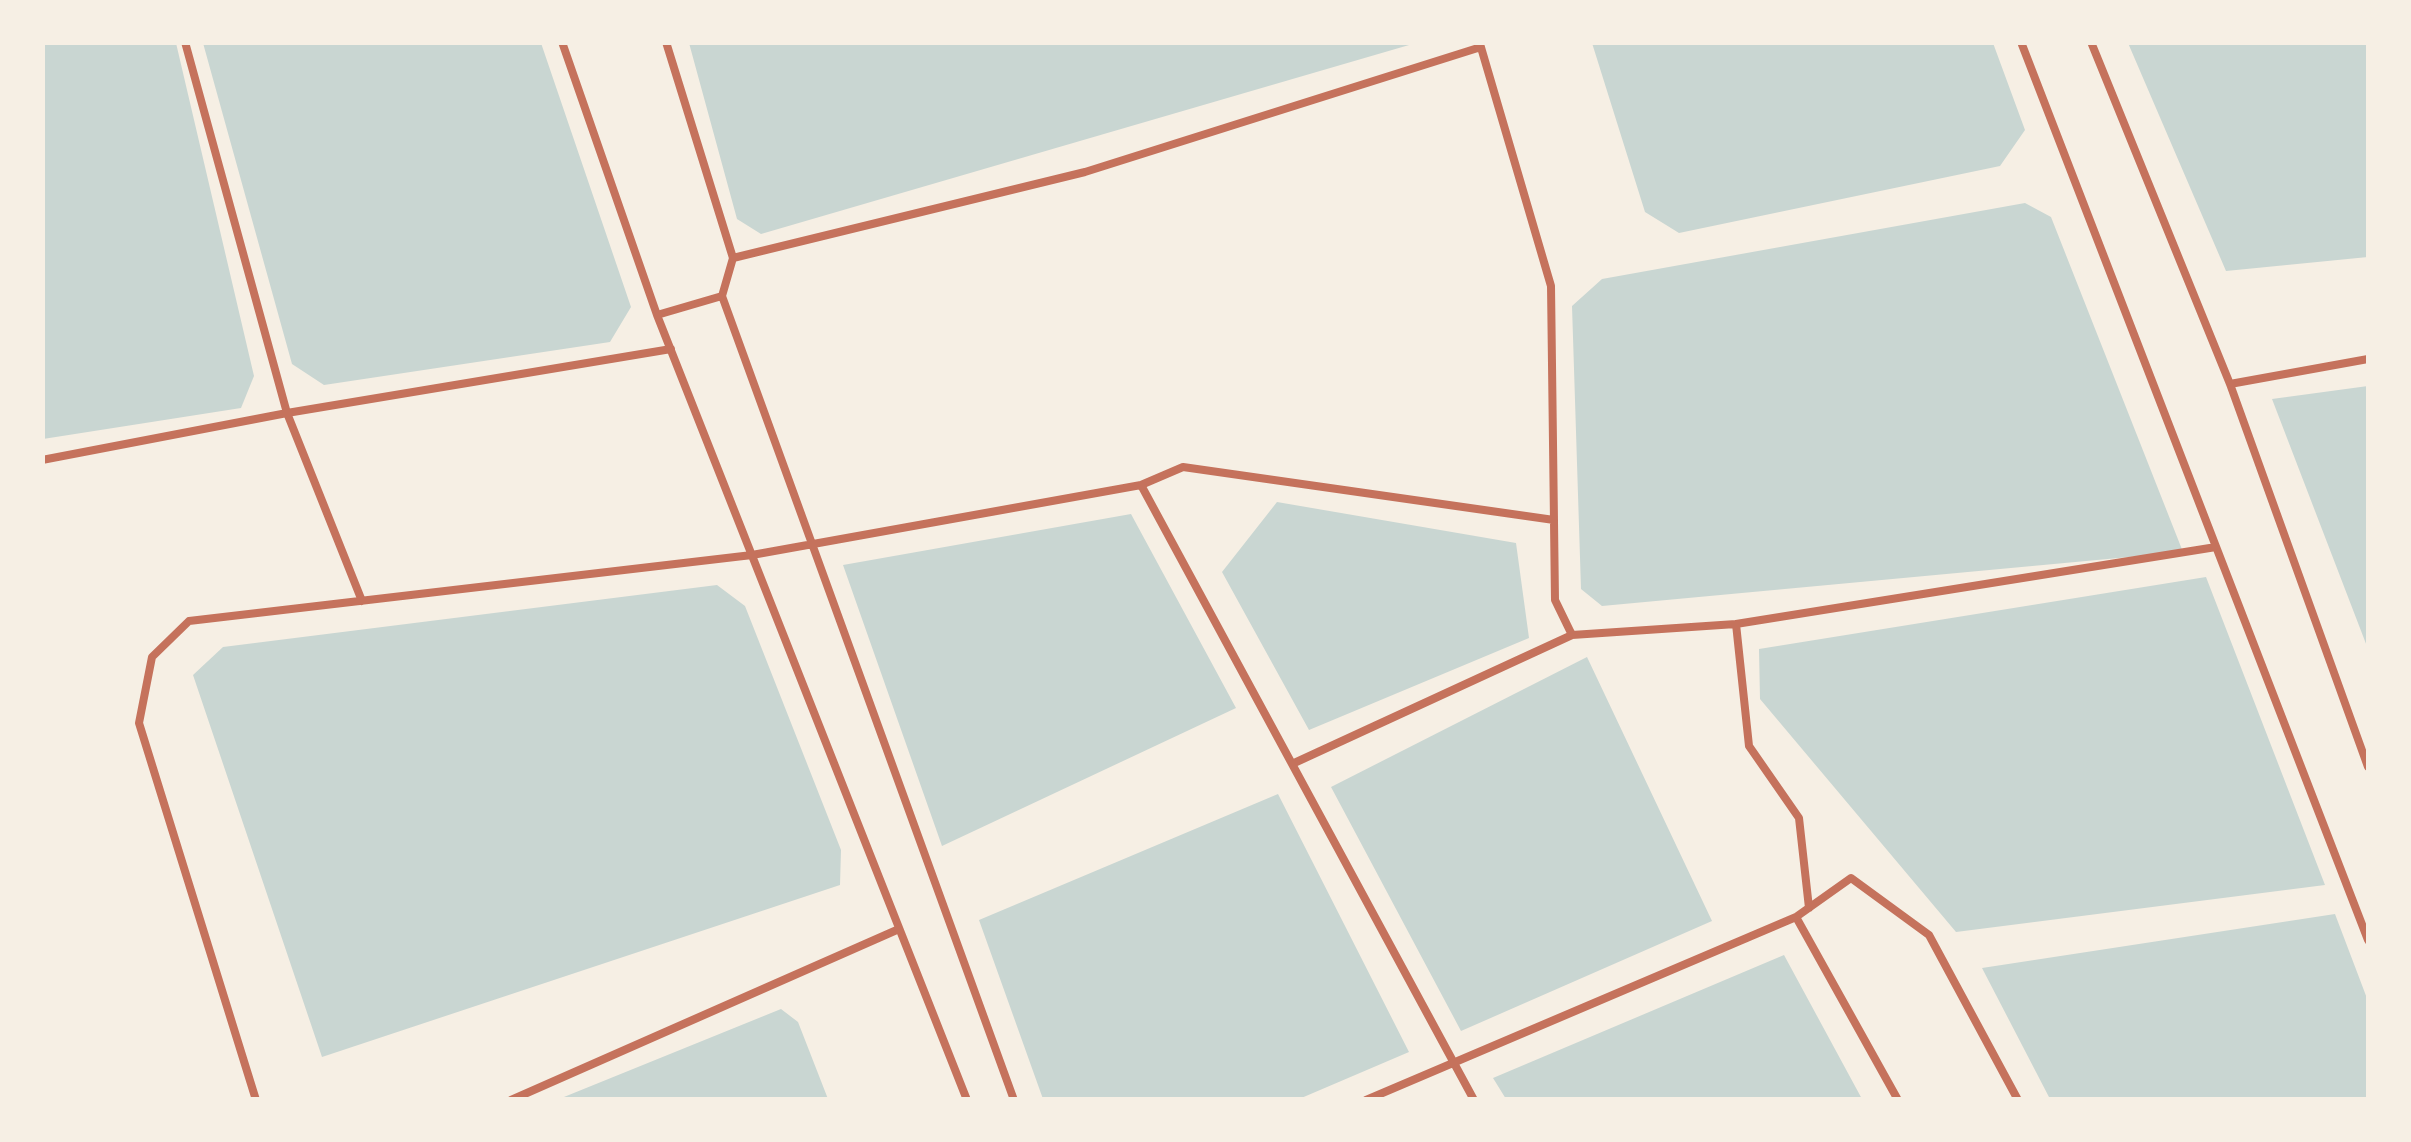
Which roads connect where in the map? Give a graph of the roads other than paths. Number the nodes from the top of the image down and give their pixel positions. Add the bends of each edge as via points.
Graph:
1 (185, 42) edge
2 (562, 42) edge
3 (666, 42) edge
4 (2021, 42) edge
5 (2091, 42) edge
6 (1480, 45) edge
7 (733, 258) junction
8 (722, 296) junction
9 (657, 315) junction
10 (670, 350) junction
11 (2368, 360) edge
12 (2230, 384) junction
13 (287, 413) junction
14 (42, 460) edge
15 (1141, 485) junction
16 (1554, 520) junction
17 (812, 544) junction
18 (2216, 547) junction
19 (752, 555) junction
20 (362, 601) junction
21 (1736, 624) junction
22 (1572, 635) junction
23 (1292, 764) junction
24 (2368, 768) edge
25 (1809, 908) junction
26 (1796, 917) junction
27 (900, 929) junction
28 (2368, 940) edge
29 (1453, 1063) junction
30 (256, 1100) edge
31 (511, 1100) edge
32 (967, 1100) edge
33 (1014, 1100) edge
34 (1366, 1100) edge
35 (1474, 1100) edge
36 (1898, 1100) edge
37 (2018, 1100) edge

1 - 13 lane
2 - 9 lane
3 - 7 lane
4 - 18 lane
5 - 12 lane
6 - 7 lane via 1085,172
6 - 16 lane via 1552,286
7 - 8 lane
8 - 9 lane
8 - 17 lane
9 - 10 lane
10 - 13 lane
10 - 19 lane
11 - 12 lane
12 - 24 lane
13 - 14 lane
13 - 20 lane
15 - 16 lane via 1183,467
15 - 17 lane
15 - 23 lane
16 - 22 lane via 1555,600
17 - 19 lane
17 - 33 lane
18 - 21 lane
18 - 28 lane
19 - 20 lane
19 - 27 lane
20 - 30 lane via 190,621 152,657 138,723
21 - 22 lane
21 - 25 lane via 1749,746 1799,818
22 - 23 lane
23 - 29 lane
25 - 26 lane
25 - 37 lane via 1851,878 1929,936
26 - 29 lane
26 - 36 lane
27 - 31 lane
27 - 32 lane
29 - 34 lane
29 - 35 lane

